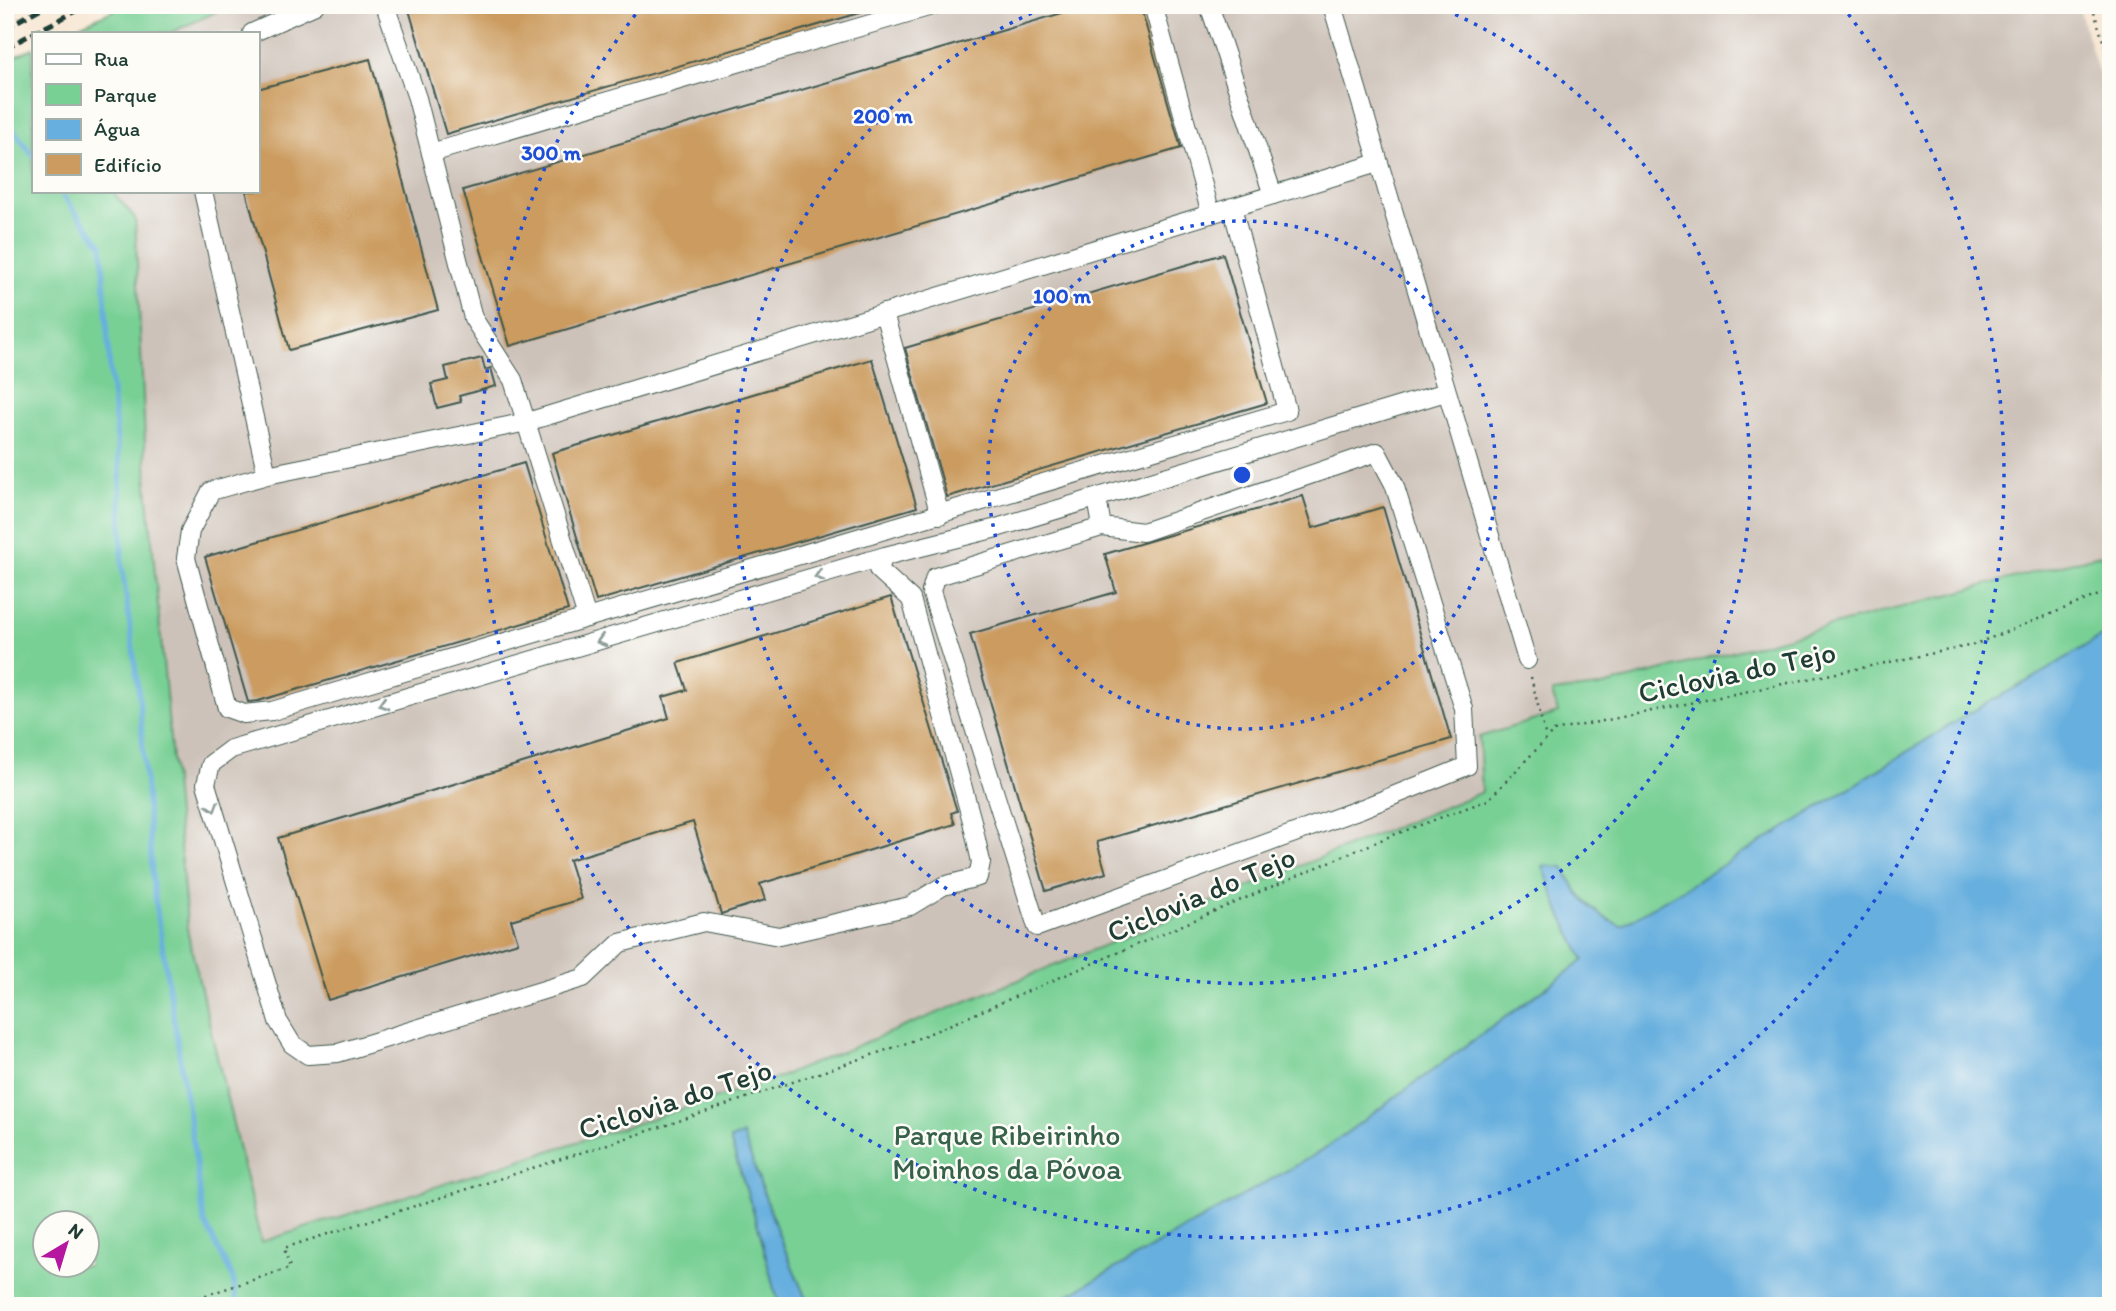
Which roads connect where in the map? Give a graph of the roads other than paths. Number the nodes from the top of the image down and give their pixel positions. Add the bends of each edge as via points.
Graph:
1 (315, 5) edge
2 (384, 5) edge
3 (935, 5) edge
4 (1153, 5) edge
5 (1209, 5) edge
6 (1332, 5) edge
7 (254, 32) edge
8 (431, 153) junction
9 (1378, 163) junction
10 (203, 192) edge
11 (1273, 195) junction
12 (1232, 207) junction
13 (1211, 214) junction
14 (884, 313) junction
15 (1446, 392) junction
16 (527, 422) junction
17 (267, 475) junction
18 (1097, 498) junction
19 (940, 515) junction
20 (1101, 527) junction
21 (885, 556) junction
22 (587, 618) junction
23 (1527, 660) road end

1 - 7 street
2 - 8 street
3 - 8 street
4 - 13 street
5 - 11 street
6 - 9 street
8 - 16 street via 473,318 513,380
9 - 11 street
9 - 15 street
10 - 17 street
11 - 12 street
12 - 13 street
12 - 19 street via 1287,411
13 - 14 street
14 - 16 street
14 - 19 street
15 - 18 street
15 - 23 street
16 - 17 street
16 - 22 street
17 - 22 street via 211,491 190,531 186,558 226,708 244,714 272,711
18 - 20 street
18 - 21 street
19 - 22 street
20 - 20 street via 1143,532 1377,452 1394,484 1464,709 1467,766 1037,927 931,591 935,577
21 -> 21 street via 231,748 211,764 206,784 278,1021 292,1044 308,1055 338,1053 583,978 620,943 704,922 779,936 910,906 943,886 978,877 981,862 972,821 911,599 878,569

